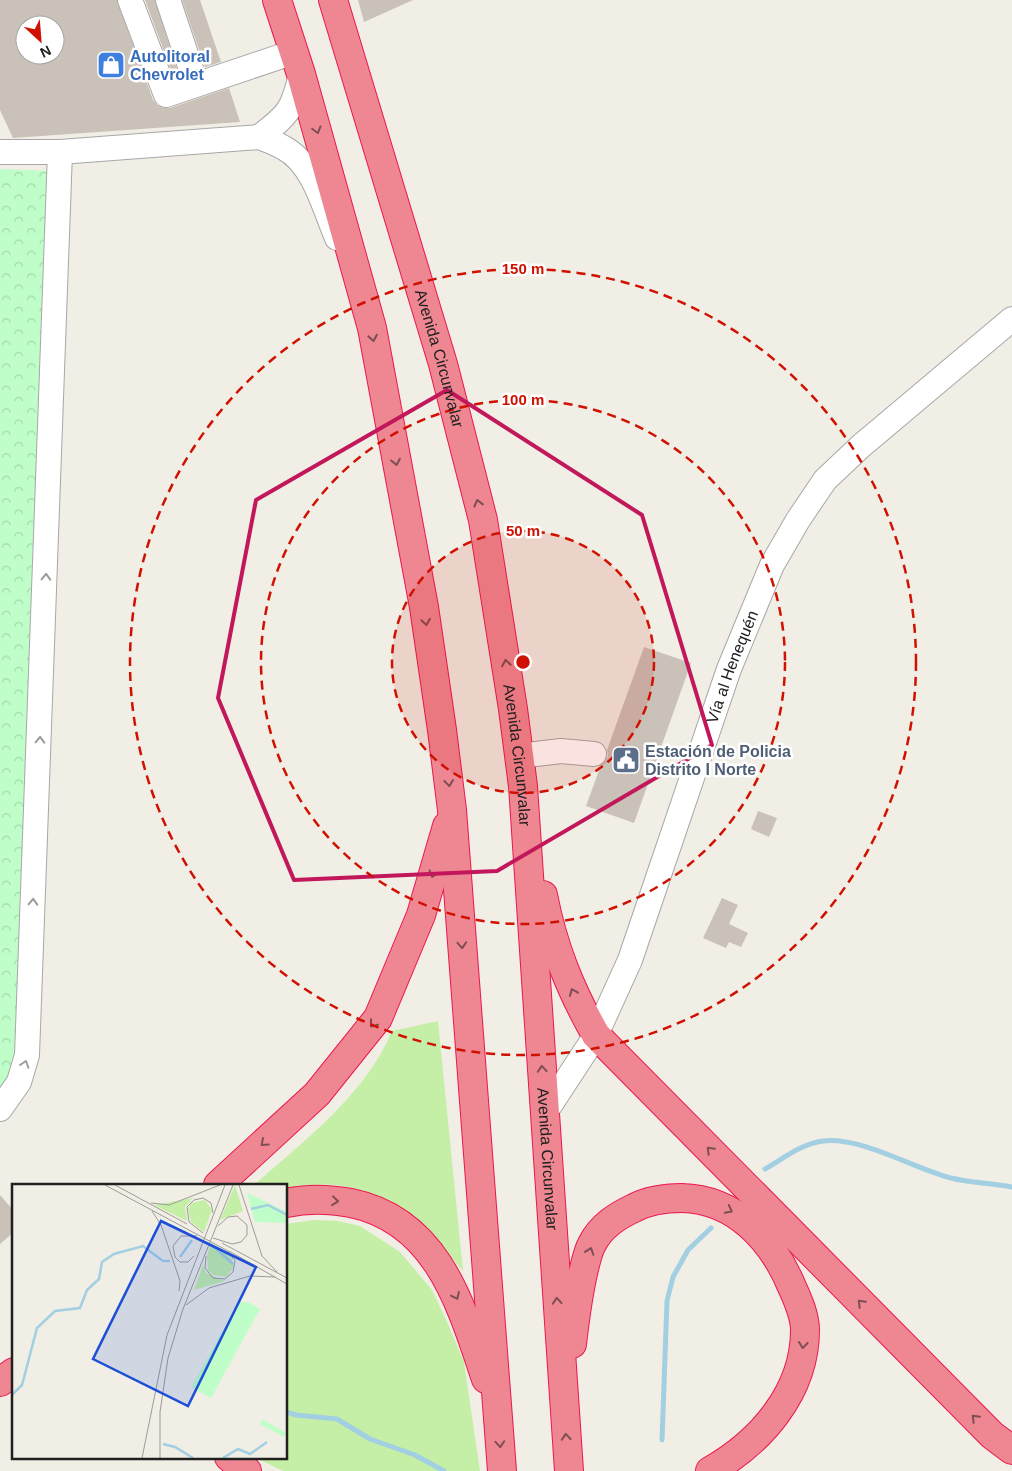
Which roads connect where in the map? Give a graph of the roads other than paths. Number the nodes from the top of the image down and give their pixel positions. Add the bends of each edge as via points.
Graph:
1 (130, 0) edge
2 (168, 0) edge
3 (277, 0) edge
4 (333, 0) edge
5 (298, 63) junction
6 (196, 84) junction
7 (259, 137) junction
8 (0, 152) edge
9 (60, 152) junction
10 (364, 297) junction
11 (1012, 319) edge
12 (594, 754) dead end
13 (519, 756) junction
14 (523, 786) junction
15 (452, 810) junction
16 (596, 1034) junction
17 (1, 1108) edge
18 (545, 1113) junction
19 (219, 1184) edge
20 (288, 1203) edge
21 (12, 1373) edge
22 (0, 1382) edge
23 (564, 1402) junction
24 (499, 1418) junction
25 (1012, 1450) edge
26 (230, 1458) edge
27 (247, 1471) edge
28 (502, 1471) edge
29 (568, 1471) edge
30 (710, 1471) edge

1 - 6 street via 166,95
2 - 6 street
3 - 5 highway
13 -> 4 highway, Avenida Circunvalar via 483,520 443,364
5 - 6 street
5 - 7 street via 296,99 287,113
5 -> 10 highway
7 - 9 street
7 - 10 street via 285,148 310,173
8 - 9 street
17 -> 9 street via 19,1082 27,1055
10 -> 15 highway via 424,608
11 - 16 street, Vía al Henequén via 861,446 826,480 798,520 772,565 729,669 630,960
12 - 13 street via 561,751
13 - 14 highway, Avenida Circunvalar
16 -> 14 highway via 576,999 556,948
18 -> 14 highway, Avenida Circunvalar
15 -> 19 highway via 421,915 378,1018 317,1094
15 -> 24 highway
16 - 18 street, Vía al Henequén
25 -> 16 highway via 992,1435
23 -> 18 highway, Avenida Circunvalar
20 -> 24 highway via 322,1199 366,1206 396,1221 429,1249 465,1317
21 - 22 highway
29 -> 23 highway, Avenida Circunvalar
23 -> 30 highway via 579,1292 591,1245 600,1232 617,1216 659,1199 688,1198 726,1208 752,1227 775,1254 789,1278 805,1329 801,1364 781,1407 746,1448
24 -> 28 highway
26 - 27 highway

